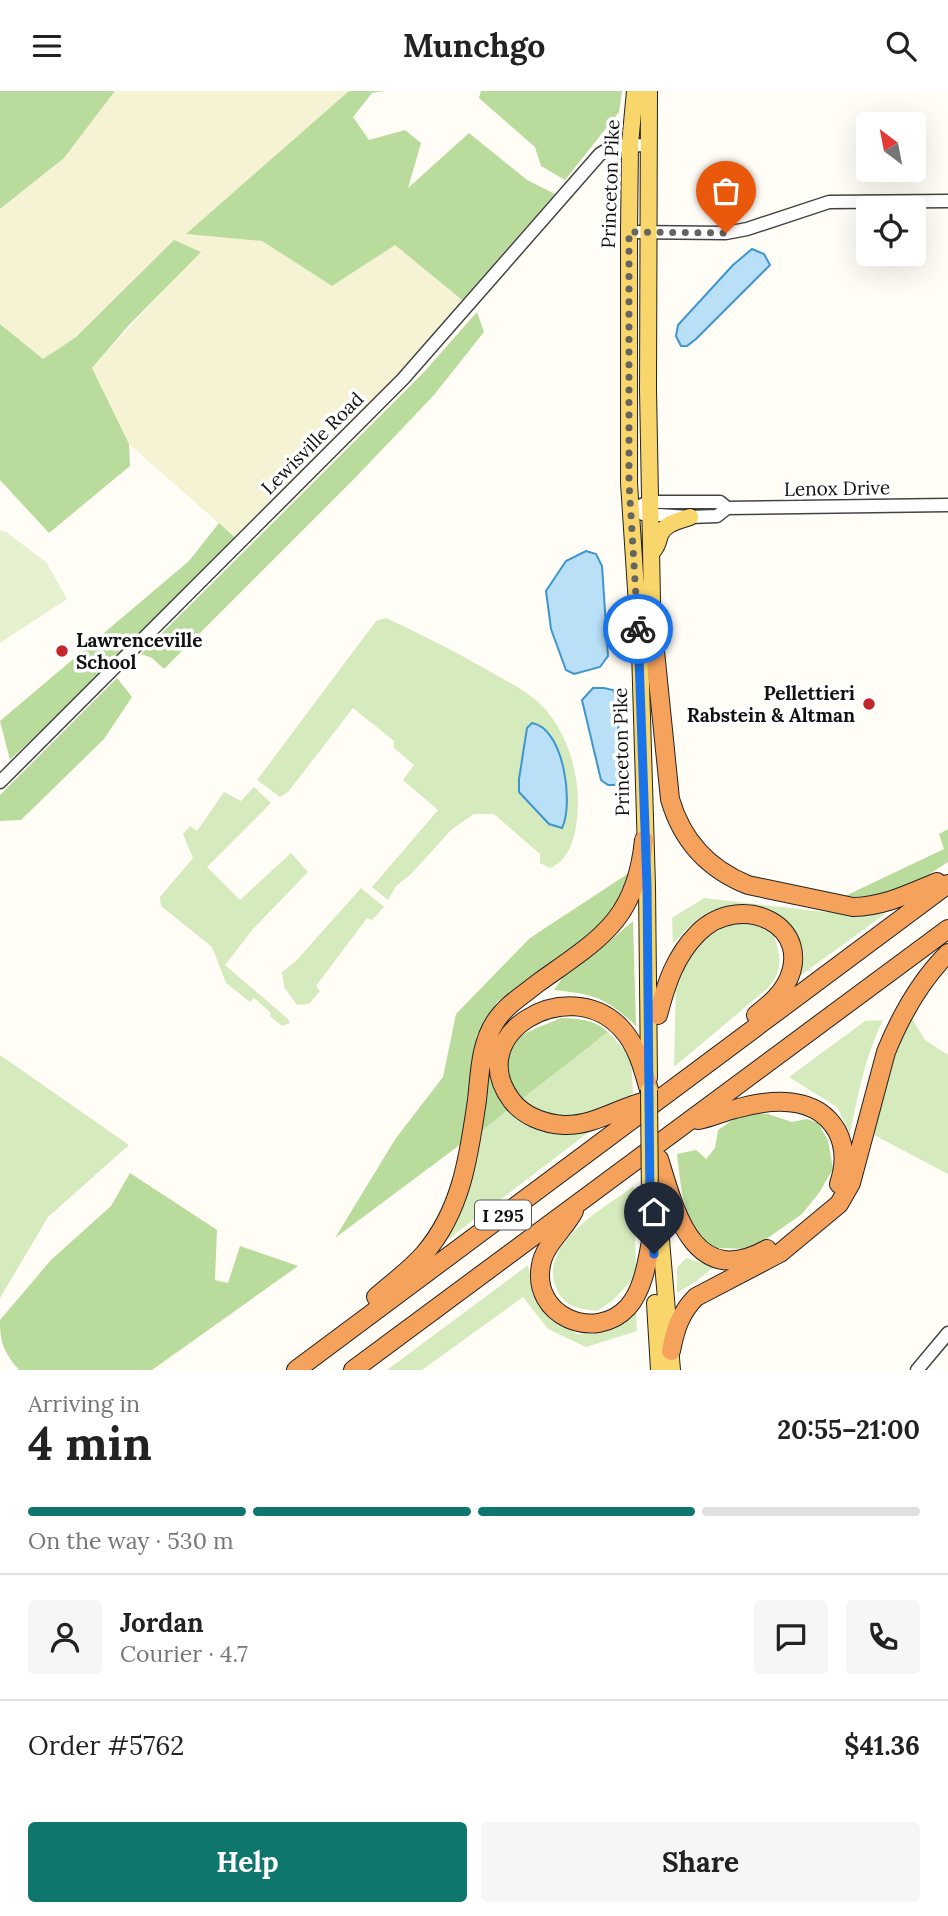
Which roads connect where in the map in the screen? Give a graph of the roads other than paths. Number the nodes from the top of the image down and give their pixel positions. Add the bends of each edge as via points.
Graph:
1 (635, 91) edge
2 (649, 91) edge
3 (630, 144) junction
4 (649, 145) junction
5 (948, 201) edge
6 (629, 232) junction
7 (648, 233) junction
8 (948, 505) edge
9 (727, 508) junction
10 (649, 509) junction
11 (630, 510) junction
12 (690, 517) junction
13 (651, 553) junction
14 (654, 641) junction
15 (0, 782) edge
16 (644, 840) junction
17 (948, 882) edge
18 (948, 929) edge
19 (948, 953) edge
20 (658, 1015) junction
21 (648, 1048) junction
22 (728, 1048) junction
23 (656, 1094) junction
24 (688, 1122) junction
25 (659, 1159) joint
26 (578, 1203) junction
27 (660, 1203) junction
28 (651, 1241) junction
29 (948, 1333) edge
30 (344, 1334) junction
31 (671, 1351) junction
32 (296, 1370) edge
33 (353, 1370) edge
34 (659, 1370) edge
35 (672, 1370) edge
36 (917, 1370) edge

1 - 3 main road, Princeton Pike
2 - 4 main road, Princeton Pike
3 - 4 street, Lewisville Road
3 - 6 main road, Princeton Pike
3 - 15 street, Lewisville Road via 600,154 403,379
4 - 7 main road, Princeton Pike
5 - 7 street via 828,202 726,233
6 - 7 street
6 - 11 main road, Princeton Pike
7 - 10 main road, Princeton Pike
8 - 9 street, Lenox Drive
9 - 10 street, Lenox Drive via 720,502
9 - 12 street, Lenox Drive via 717,516
10 - 11 street, Lenox Drive
10 - 12 street, Lenox Drive
10 - 13 main road, Princeton Pike
11 - 16 main road, Princeton Pike via 640,650
12 - 13 main road via 662,530
13 - 14 main road, Princeton Pike
14 - 17 highway via 670,799 685,834 709,863 748,885 853,907 892,901
14 - 20 main road, Princeton Pike
16 - 21 main road, Princeton Pike
16 - 30 highway via 638,879 618,919 510,1004 494,1024 484,1049 467,1168 452,1211 423,1255 357,1313
17 - 22 highway, I 295
18 - 24 highway, I 295
19 - 31 highway via 915,995 894,1033 851,1183 839,1204 780,1253 696,1297 677,1324
20 - 21 main road, Princeton Pike
20 - 22 highway via 674,966 700,931 731,915 752,913 769,919 788,940 790,971 780,993 735,1033
21 - 23 highway
21 - 23 highway via 603,1013 558,1007 526,1017 511,1032 502,1051 501,1074 515,1104 531,1117 551,1123 589,1121
21 - 25 main road, Princeton Pike
22 - 23 highway, I 295
23 - 27 main road, bridge
23 - 30 highway, I 295
24 - 26 highway, I 295
24 - 27 highway via 776,1102 808,1105 826,1117 838,1133 844,1153 842,1174 814,1214 774,1245 744,1259 703,1251
25 - 27 highway
26 - 28 highway via 541,1265 544,1294 564,1318 592,1324 610,1320 626,1308 638,1290
26 - 33 highway, I 295
27 - 28 main road
27 - 31 main road
28 - 34 main road
29 - 36 street
30 - 32 highway, I 295
31 - 35 main road

